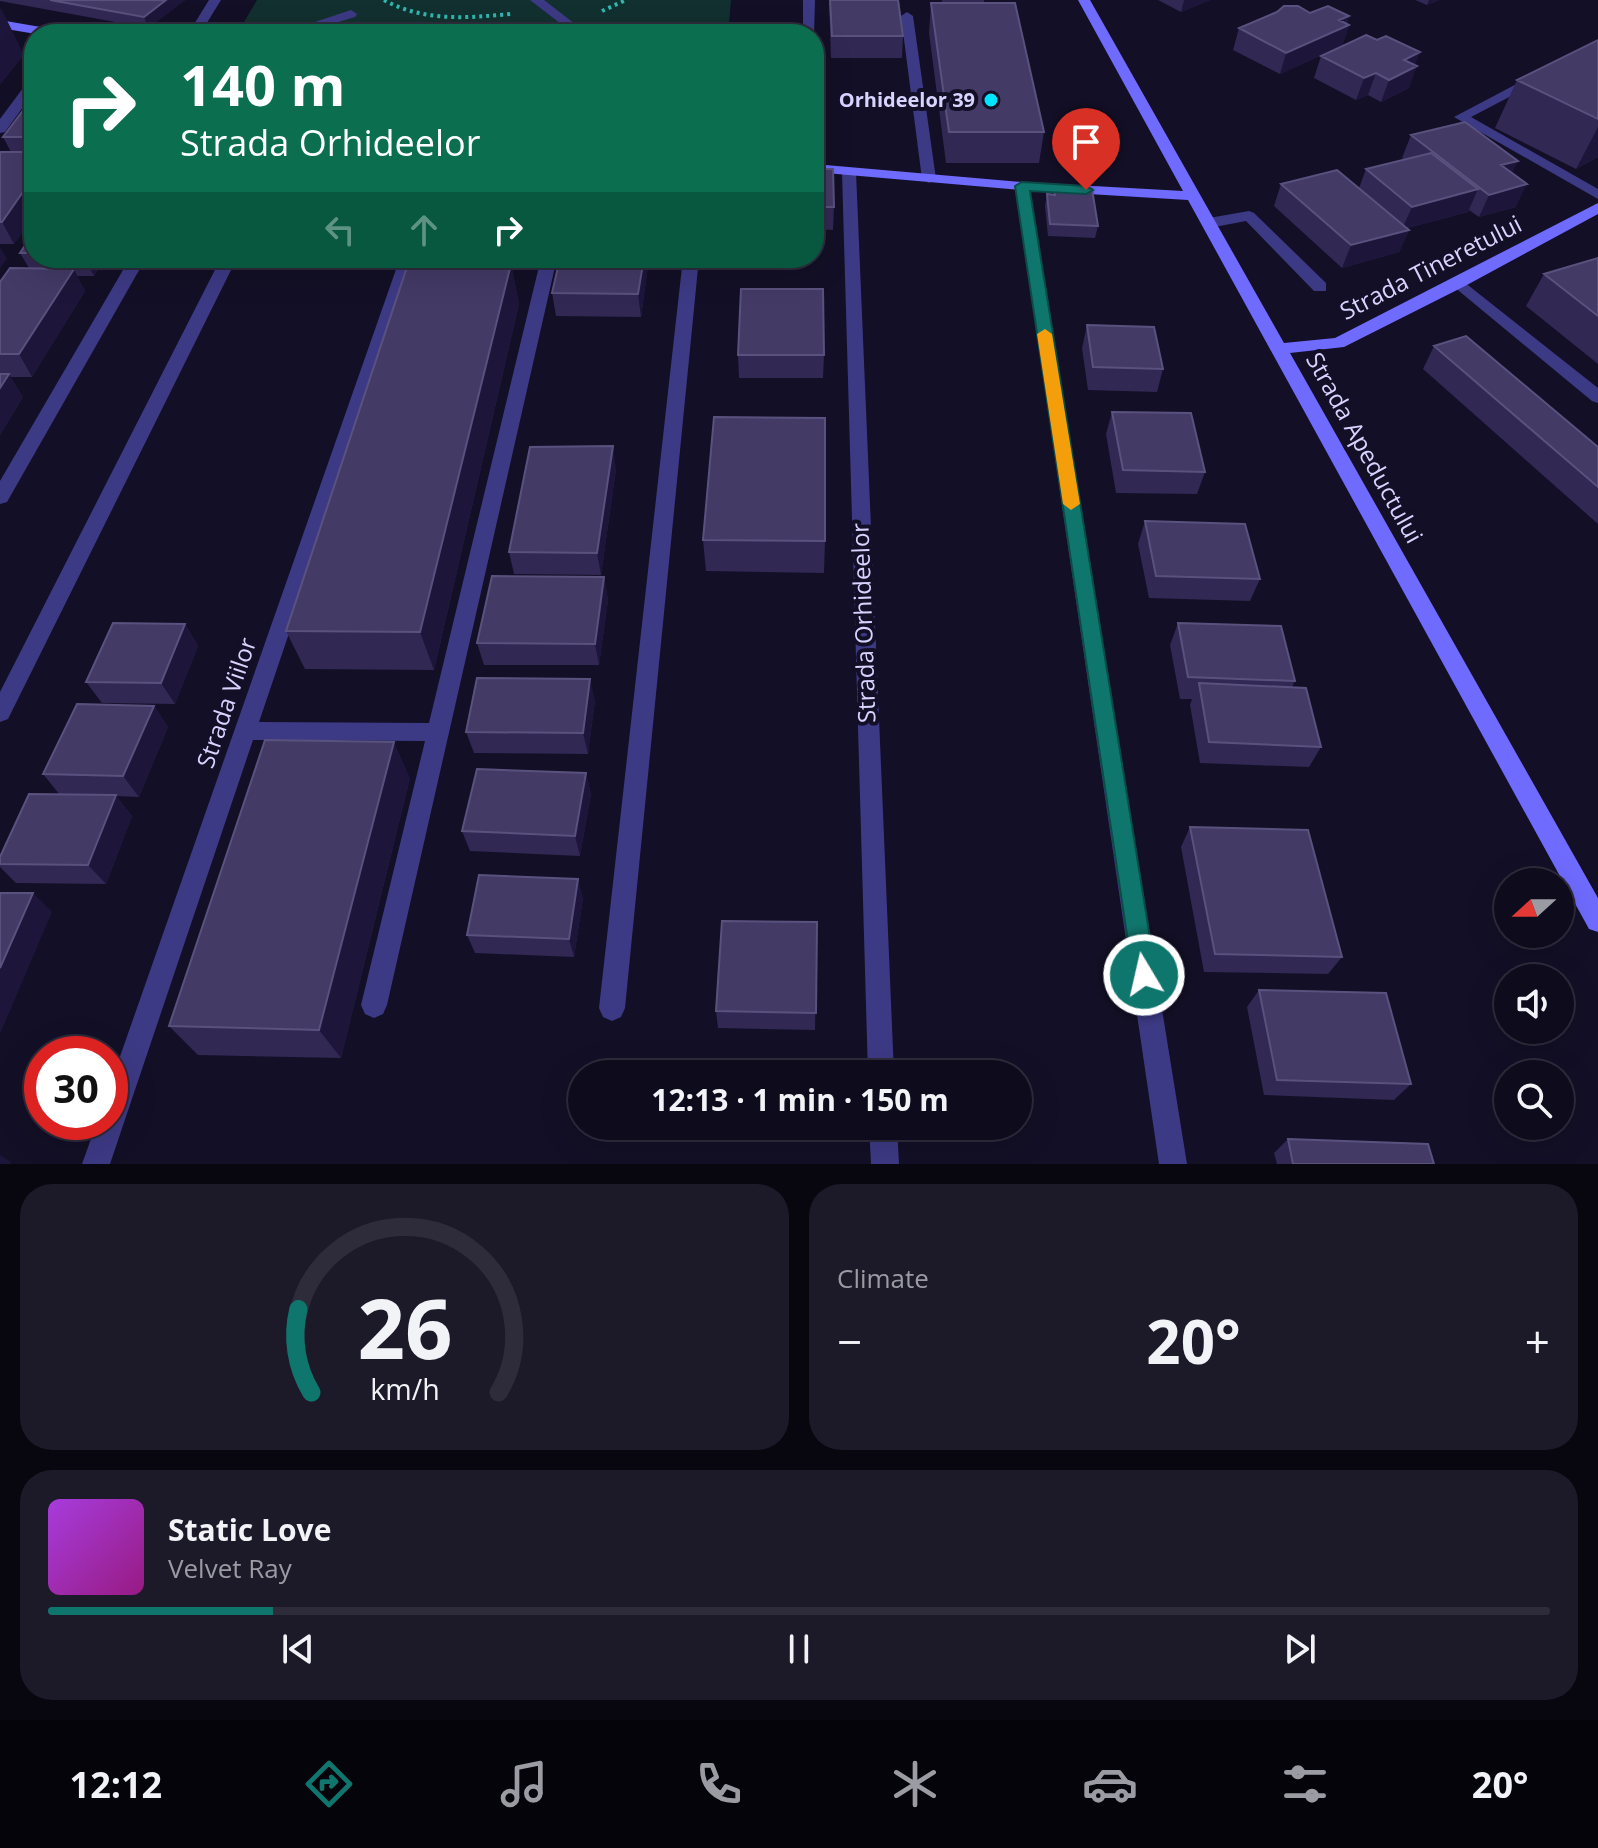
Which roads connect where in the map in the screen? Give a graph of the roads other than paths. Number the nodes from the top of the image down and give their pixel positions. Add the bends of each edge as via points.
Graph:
1 (215, 0) edge
2 (809, 0) edge
3 (1084, 0) edge
4 (541, 4) edge
5 (351, 14) dead end
6 (907, 16) dead end
7 (0, 24) edge
8 (200, 24) edge
9 (318, 24) edge
10 (568, 24) edge
11 (809, 24) edge
12 (24, 28) edge
13 (1543, 76) edge
14 (24, 97) edge
15 (0, 129) edge
16 (824, 169) edge
17 (849, 172) junction
18 (929, 179) junction
19 (1022, 186) junction
20 (1598, 195) edge
21 (1194, 196) junction
22 (1598, 208) edge
23 (1209, 223) junction
24 (132, 268) edge
25 (224, 268) edge
26 (405, 268) edge
27 (547, 268) edge
28 (690, 268) edge
29 (1459, 283) junction
30 (1320, 287) dead end
31 (1279, 349) junction
32 (1598, 397) edge
33 (0, 497) edge
34 (0, 713) edge
35 (245, 731) junction
36 (437, 732) junction
37 (1598, 921) edge
38 (374, 1005) dead end
39 (612, 1008) dead end
40 (881, 1060) edge
41 (884, 1140) edge
42 (96, 1164) edge
43 (885, 1164) edge
44 (1173, 1164) edge

1 - 8 street
2 - 11 street
3 - 21 street, Strada Apeductului
4 - 10 street
5 - 9 street
6 - 18 street
7 - 12 street
13 - 20 street via 1461,117
14 - 15 street
16 - 17 street
17 - 18 street
17 - 40 street, Strada Orhideelor
18 - 19 street
19 - 21 street
19 - 44 street
21 - 23 street, Strada Apeductului
22 - 29 street, Strada Tineretului
23 - 30 street via 1249,216
23 - 31 street, Strada Apeductului
24 - 33 street
25 - 34 street
26 - 35 street, Strada Viilor
27 - 36 street
28 - 39 street
29 - 31 street, Strada Tineretului via 1338,343
29 - 32 street
31 - 37 street, Strada Apeductului
35 - 36 street
35 - 42 street, Strada Viilor
36 - 38 street
41 - 43 street

